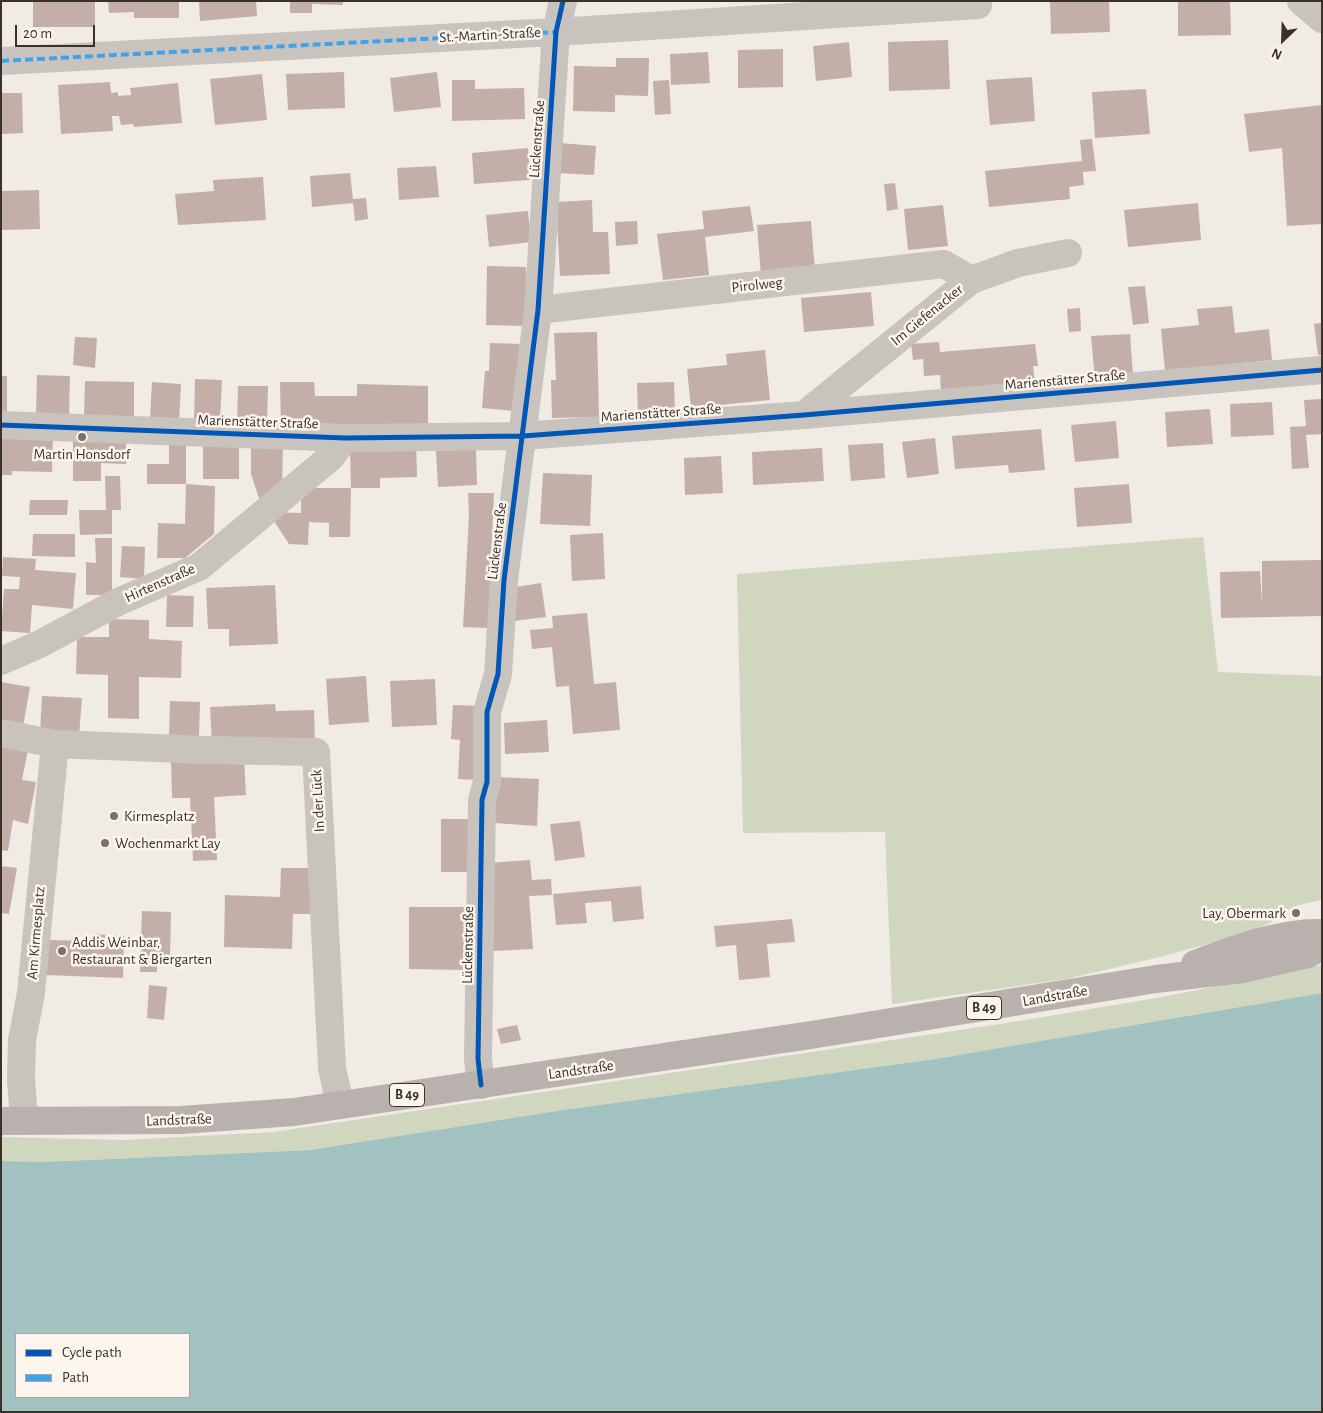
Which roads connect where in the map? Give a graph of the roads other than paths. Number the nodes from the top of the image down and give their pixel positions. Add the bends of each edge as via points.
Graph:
1 (563, 1) edge
2 (1300, 1) edge
3 (978, 4) dead end
4 (1322, 19) edge
5 (556, 32) junction
6 (1, 61) edge
7 (1068, 253) dead end
8 (971, 280) junction
9 (538, 310) junction
10 (1322, 370) edge
11 (804, 415) junction
12 (1, 425) edge
13 (523, 436) junction
14 (345, 438) junction
15 (1, 660) edge
16 (1, 733) edge
17 (55, 744) junction
18 (1322, 933) edge
19 (1322, 946) edge
20 (1156, 979) junction
21 (481, 1084) junction
22 (340, 1105) junction
23 (13, 1121) edge

1 - 5 street, Lückenstraße
2 - 4 street
3 - 5 street, St.-Martin-Straße
5 - 6 street, St.-Martin-Straße
5 - 9 street, Lückenstraße
7 - 8 street, Im Giefenacker via 1018,263
8 - 9 street, Pirolweg via 944,264
8 - 11 street, Im Giefenacker
9 - 13 street, Lückenstraße
10 - 11 street, Marienstätter Straße
11 - 13 street, Marienstätter Straße
12 - 14 street, Marienstätter Straße
13 - 14 street, Marienstätter Straße
13 - 21 street, Lückenstraße via 504,580 498,674 487,712 487,782 482,810 478,1059
14 - 15 street, Hirtenstraße via 331,456 199,567 120,601 40,644
16 - 17 street, In der Lück
17 - 22 street, In der Lück via 316,752 332,1068
17 - 23 street, Am Kirmesplatz via 31,994
18 - 20 main road, Landstraße / B 49 via 1303,932 1238,948
19 - 20 main road, Landstraße / B 49 via 1308,954 1242,969
20 - 21 main road, Landstraße / B 49
21 - 22 main road, Landstraße / B 49
22 - 23 main road, Landstraße / B 49 via 217,1119

